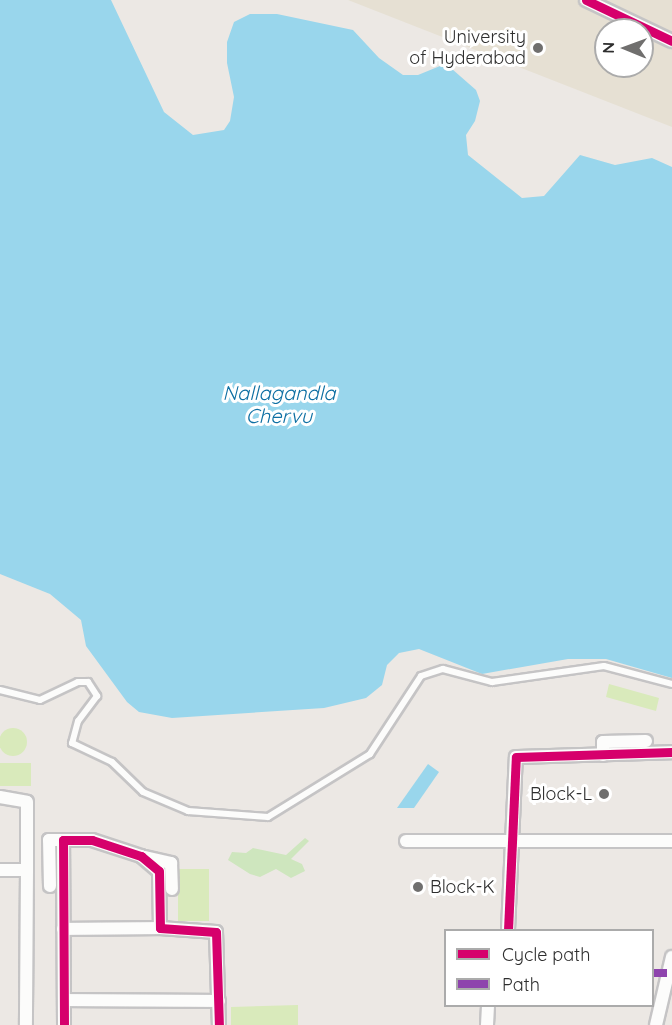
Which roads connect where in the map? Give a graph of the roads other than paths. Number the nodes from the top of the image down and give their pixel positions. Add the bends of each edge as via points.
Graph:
1 (586, 0) edge
2 (672, 42) edge
3 (672, 684) edge
4 (0, 690) edge
5 (646, 741) dead end
6 (672, 752) edge
7 (603, 755) junction
8 (0, 797) edge
9 (63, 840) junction
10 (406, 841) dead end
11 (672, 841) edge
12 (511, 843) junction
13 (141, 856) junction
14 (0, 870) edge
15 (27, 870) junction
16 (50, 886) dead end
17 (172, 889) dead end
18 (160, 928) junction
19 (63, 929) junction
20 (508, 929) edge
21 (672, 957) edge
22 (671, 972) edge
23 (64, 1000) junction
24 (219, 1001) junction
25 (488, 1007) edge
26 (26, 1025) edge
27 (64, 1025) edge
28 (219, 1025) edge
29 (487, 1025) edge
30 (656, 1025) edge

1 - 2 street
3 - 4 lane via 604,666 492,682 443,669 421,676 370,754 268,818 188,811 142,792 112,762 72,743 78,721 97,696 88,682 78,682 40,700
5 - 7 street via 603,742
6 - 7 street
7 - 12 street via 516,758
8 - 15 street via 27,802
9 - 13 street via 92,840
9 - 16 street via 49,840
9 - 19 street
10 - 12 street
11 - 12 street
12 - 20 street
13 - 17 street via 171,863
13 - 18 street via 159,871
14 - 15 street
15 - 26 street
18 - 19 street
18 - 24 street via 216,932
19 - 23 street
21 - 22 street
22 - 30 street
23 - 24 street
23 - 27 street
24 - 28 street
25 - 29 street

